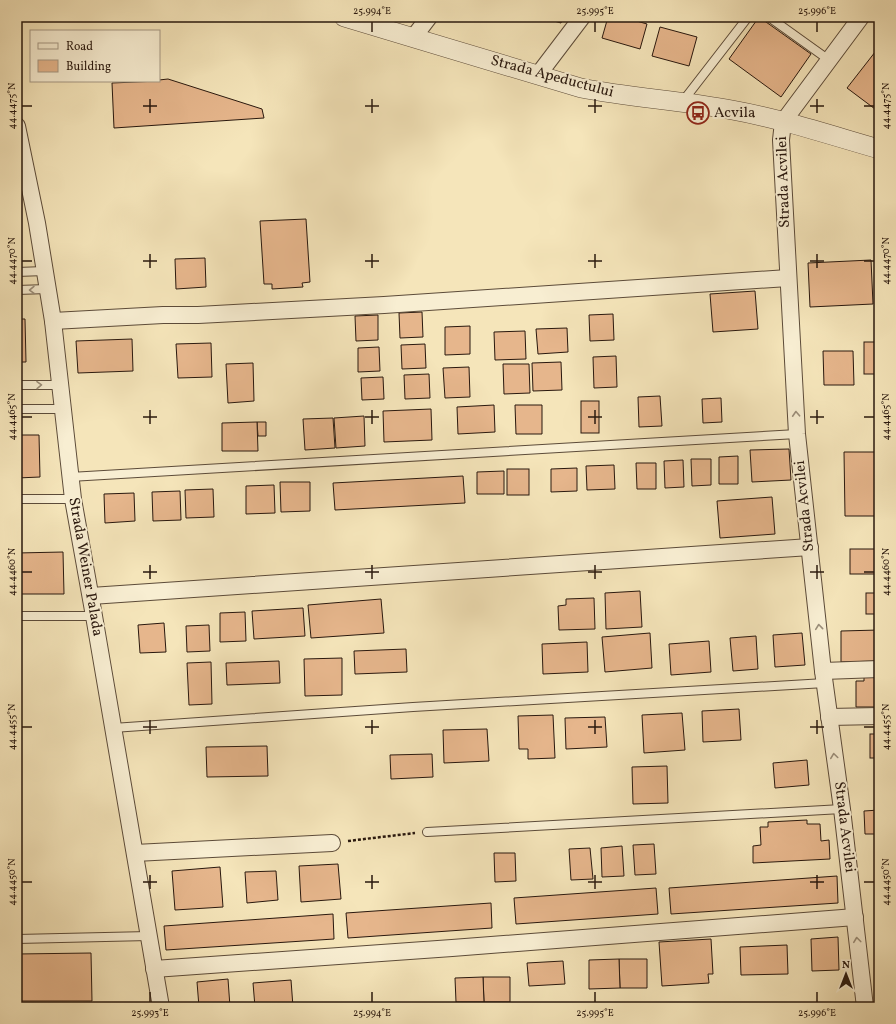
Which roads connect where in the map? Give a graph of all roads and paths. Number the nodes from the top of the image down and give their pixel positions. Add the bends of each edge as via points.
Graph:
1 (344, 17) edge
2 (429, 17) edge
3 (582, 17) edge
4 (748, 17) edge
5 (769, 17) edge
6 (861, 17) edge
7 (413, 38) junction
8 (829, 60) junction
9 (538, 75) junction
10 (683, 102) junction
11 (783, 122) junction
12 (17, 126) edge
13 (879, 149) edge
14 (45, 271) junction
15 (17, 272) edge
16 (788, 278) junction
17 (48, 289) junction
18 (17, 290) edge
19 (53, 321) junction
20 (17, 385) edge
21 (61, 385) junction
22 (17, 409) edge
23 (63, 409) junction
24 (798, 434) junction
25 (70, 476) junction
26 (17, 499) edge
27 (73, 499) junction
28 (810, 547) junction
29 (91, 596) junction
30 (17, 616) edge
31 (94, 616) junction
32 (879, 670) edge
33 (824, 677) junction
34 (879, 716) edge
35 (829, 717) junction
36 (113, 728) junction
37 (842, 809) junction
38 (427, 832) joint
39 (332, 843) joint
40 (135, 853) junction
41 (855, 917) junction
42 (149, 936) junction
43 (17, 938) edge
44 (154, 969) junction
45 (161, 1007) edge
46 (865, 1007) edge

1 - 7 street, Strada Apeductului
2 - 7 street
3 - 9 street
4 - 10 lane
5 - 8 lane
6 - 8 street
7 - 9 street, Strada Apeductului
8 - 11 street
9 - 10 street, Strada Apeductului via 609,94
10 - 11 street, Strada Apeductului
11 - 13 street, Strada Apeductului
11 - 16 street, Strada Acvilei via 781,140
12 - 14 street, Strada Weiner Palada
14 - 15 lane
14 - 17 street, Strada Weiner Palada
16 - 19 street via 384,306
24 -> 16 street, Strada Acvilei
17 -> 18 lane
17 - 19 street, Strada Weiner Palada
19 - 21 street, Strada Weiner Palada
20 -> 21 lane
21 - 23 street, Strada Weiner Palada
22 - 23 lane
23 - 25 street, Strada Weiner Palada
24 - 25 lane
24 - 28 street, Strada Acvilei
25 - 27 street, Strada Weiner Palada
26 - 27 lane
27 - 29 street, Strada Weiner Palada
28 - 29 street
33 -> 28 street, Strada Acvilei
29 - 31 street, Strada Weiner Palada
30 - 31 lane
31 - 36 street, Strada Weiner Palada
32 - 33 street
33 - 35 street, Strada Acvilei
33 - 36 lane
34 - 35 street
37 -> 35 street, Strada Acvilei
36 - 40 street, Strada Weiner Palada
37 - 38 lane
37 - 41 street, Strada Acvilei
38 - 39 path
39 - 40 street
40 - 42 street, Strada Weiner Palada
41 - 44 street
46 -> 41 street, Strada Acvilei
42 - 43 lane
42 - 44 street, Strada Weiner Palada
44 - 45 street, Strada Weiner Palada

